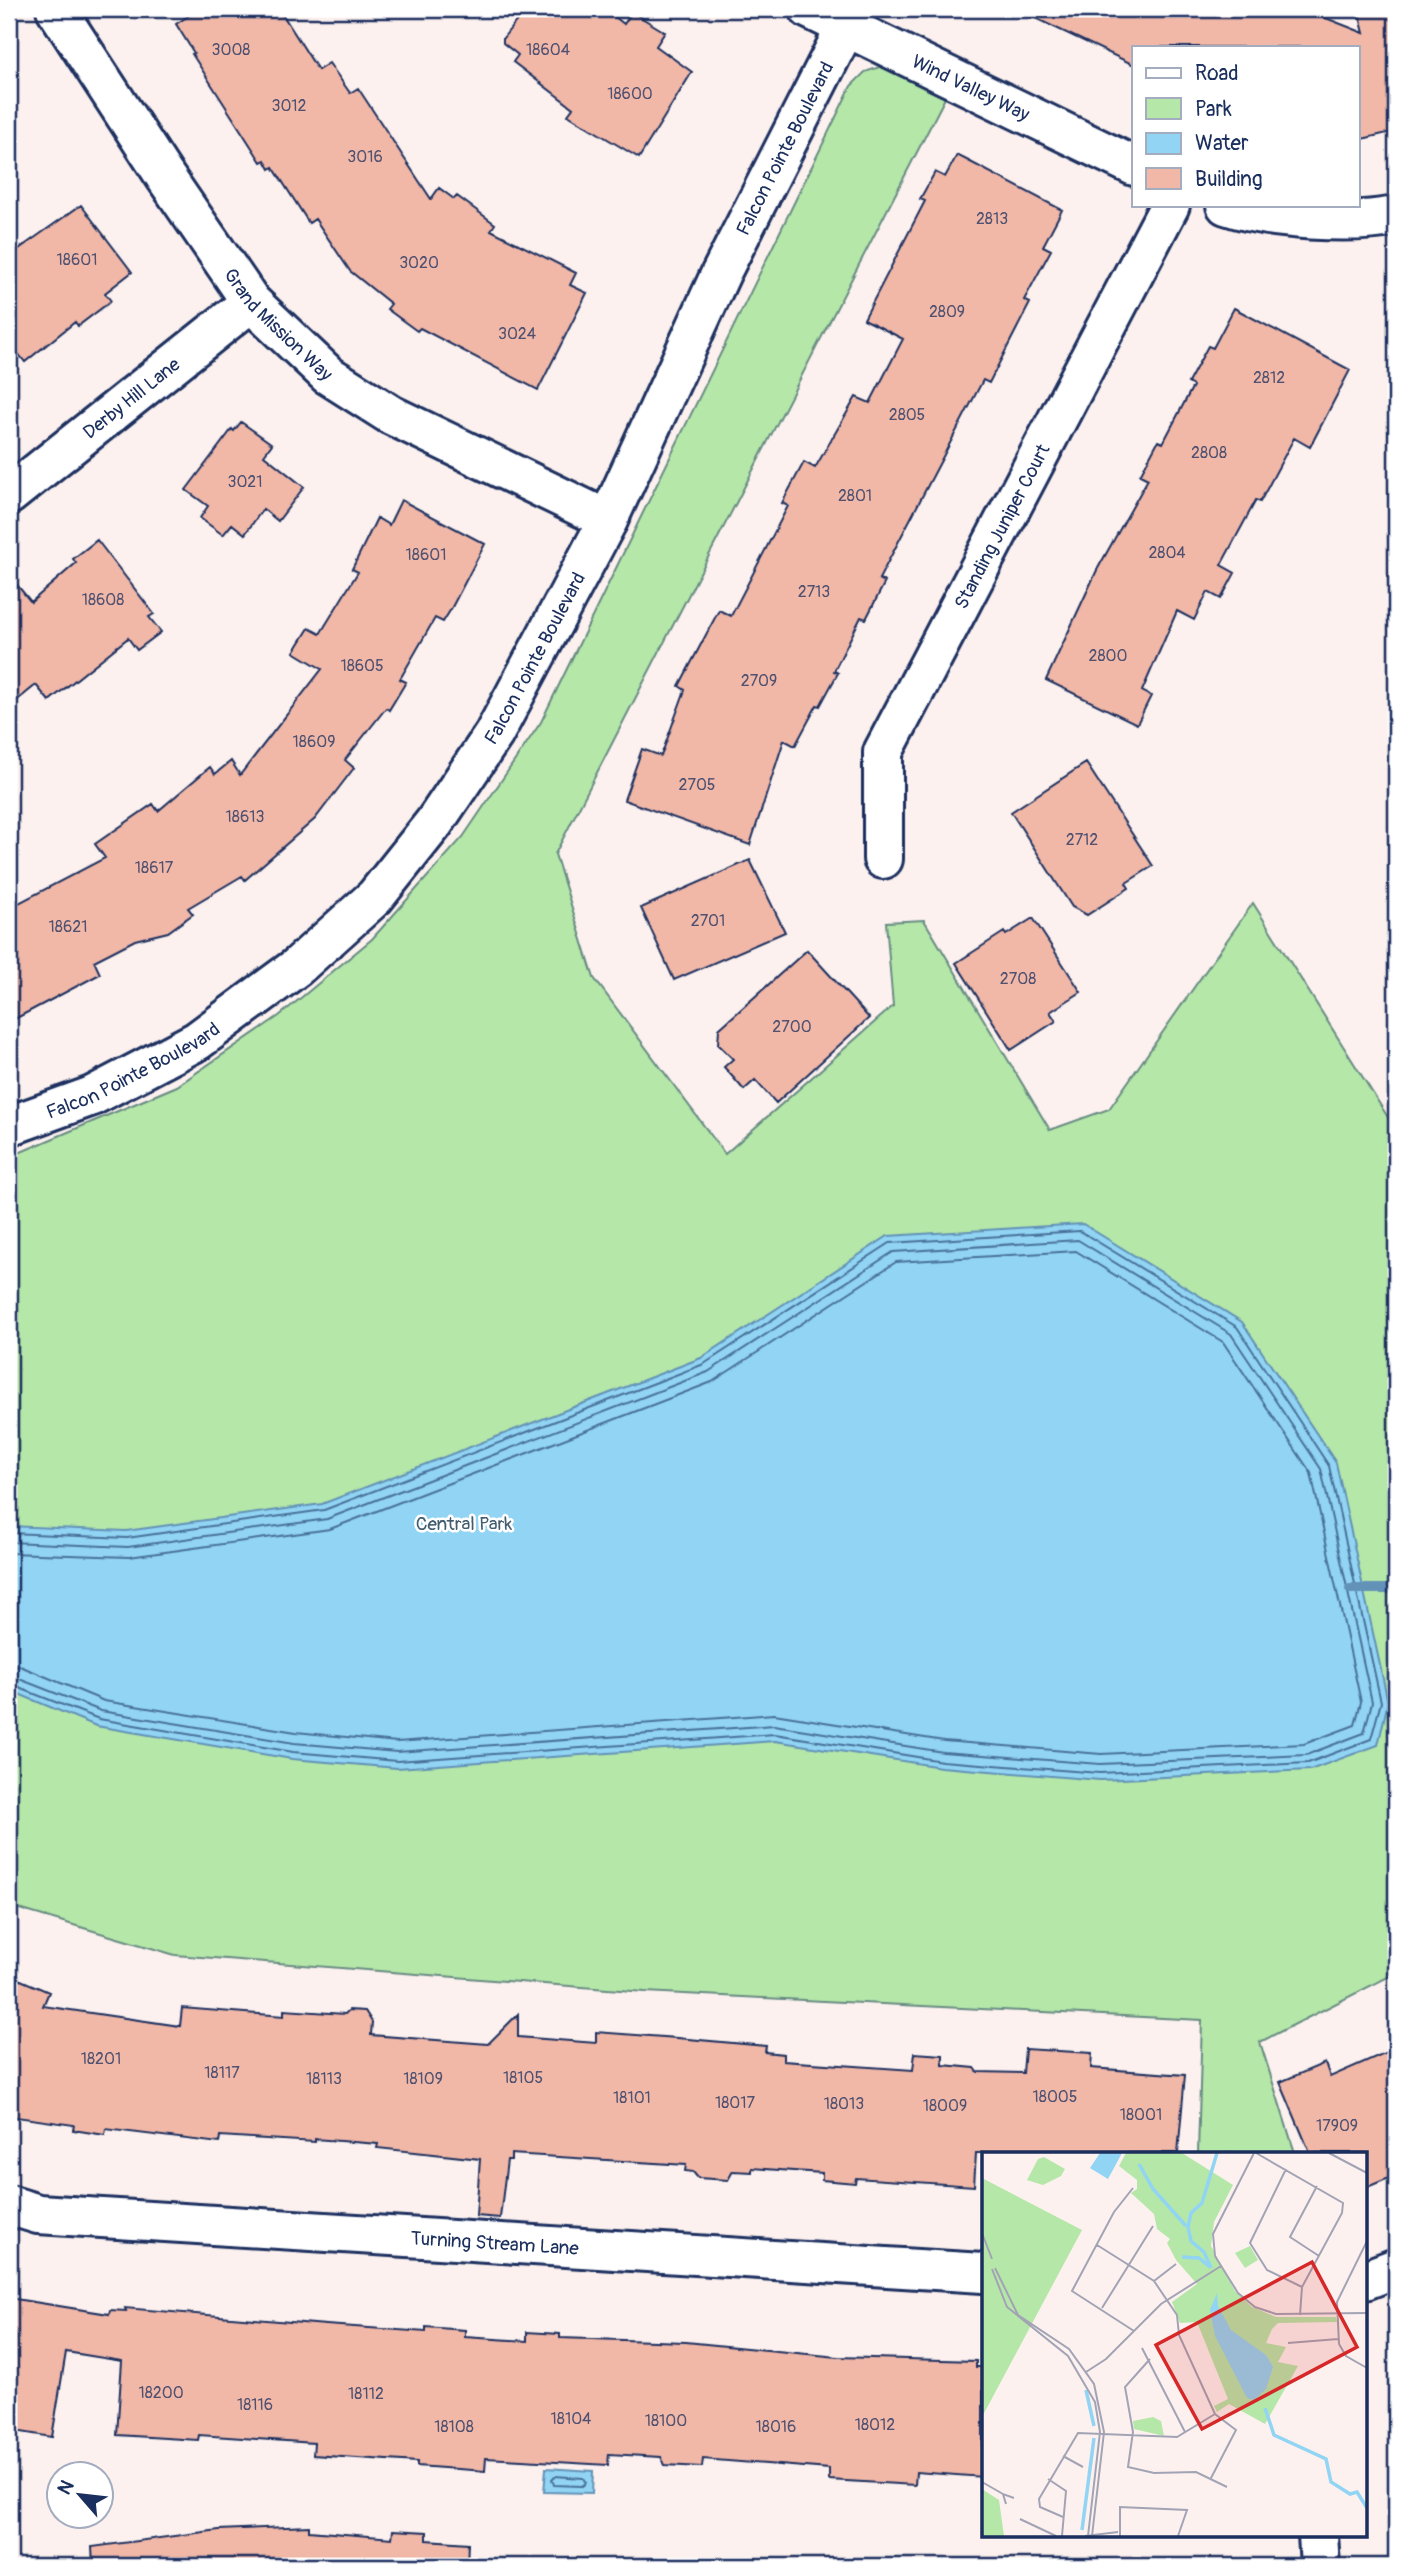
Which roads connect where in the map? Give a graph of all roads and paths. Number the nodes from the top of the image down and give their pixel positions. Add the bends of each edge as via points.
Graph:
1 (56, 9) edge
2 (810, 9) edge
3 (851, 18) edge
4 (1132, 165) edge
5 (1169, 206) edge
6 (1229, 206) edge
7 (1396, 216) edge
8 (251, 302) junction
9 (9, 495) edge
10 (608, 520) junction
11 (883, 859) dead end
12 (9, 1126) edge
13 (9, 2205) edge
14 (1396, 2268) edge
15 (982, 2273) edge
16 (1366, 2280) edge
17 (1318, 2536) edge
18 (1320, 2566) edge

1 - 8 street, Grand Mission Way
2 - 3 street, Wind Valley Way
3 - 4 street, Wind Valley Way
3 - 10 street, Falcon Pointe Boulevard via 721,273
5 - 11 street, Standing Juniper Court via 883,752
6 - 7 street via 1254,215
8 - 9 street, Derby Hill Lane
8 - 10 street, Grand Mission Way via 328,375 391,415
10 - 12 street, Falcon Pointe Boulevard via 494,734 434,823 375,897 297,967 197,1041 92,1096
13 - 15 street, Turning Stream Lane via 38,2214
14 - 16 street
17 - 18 street

